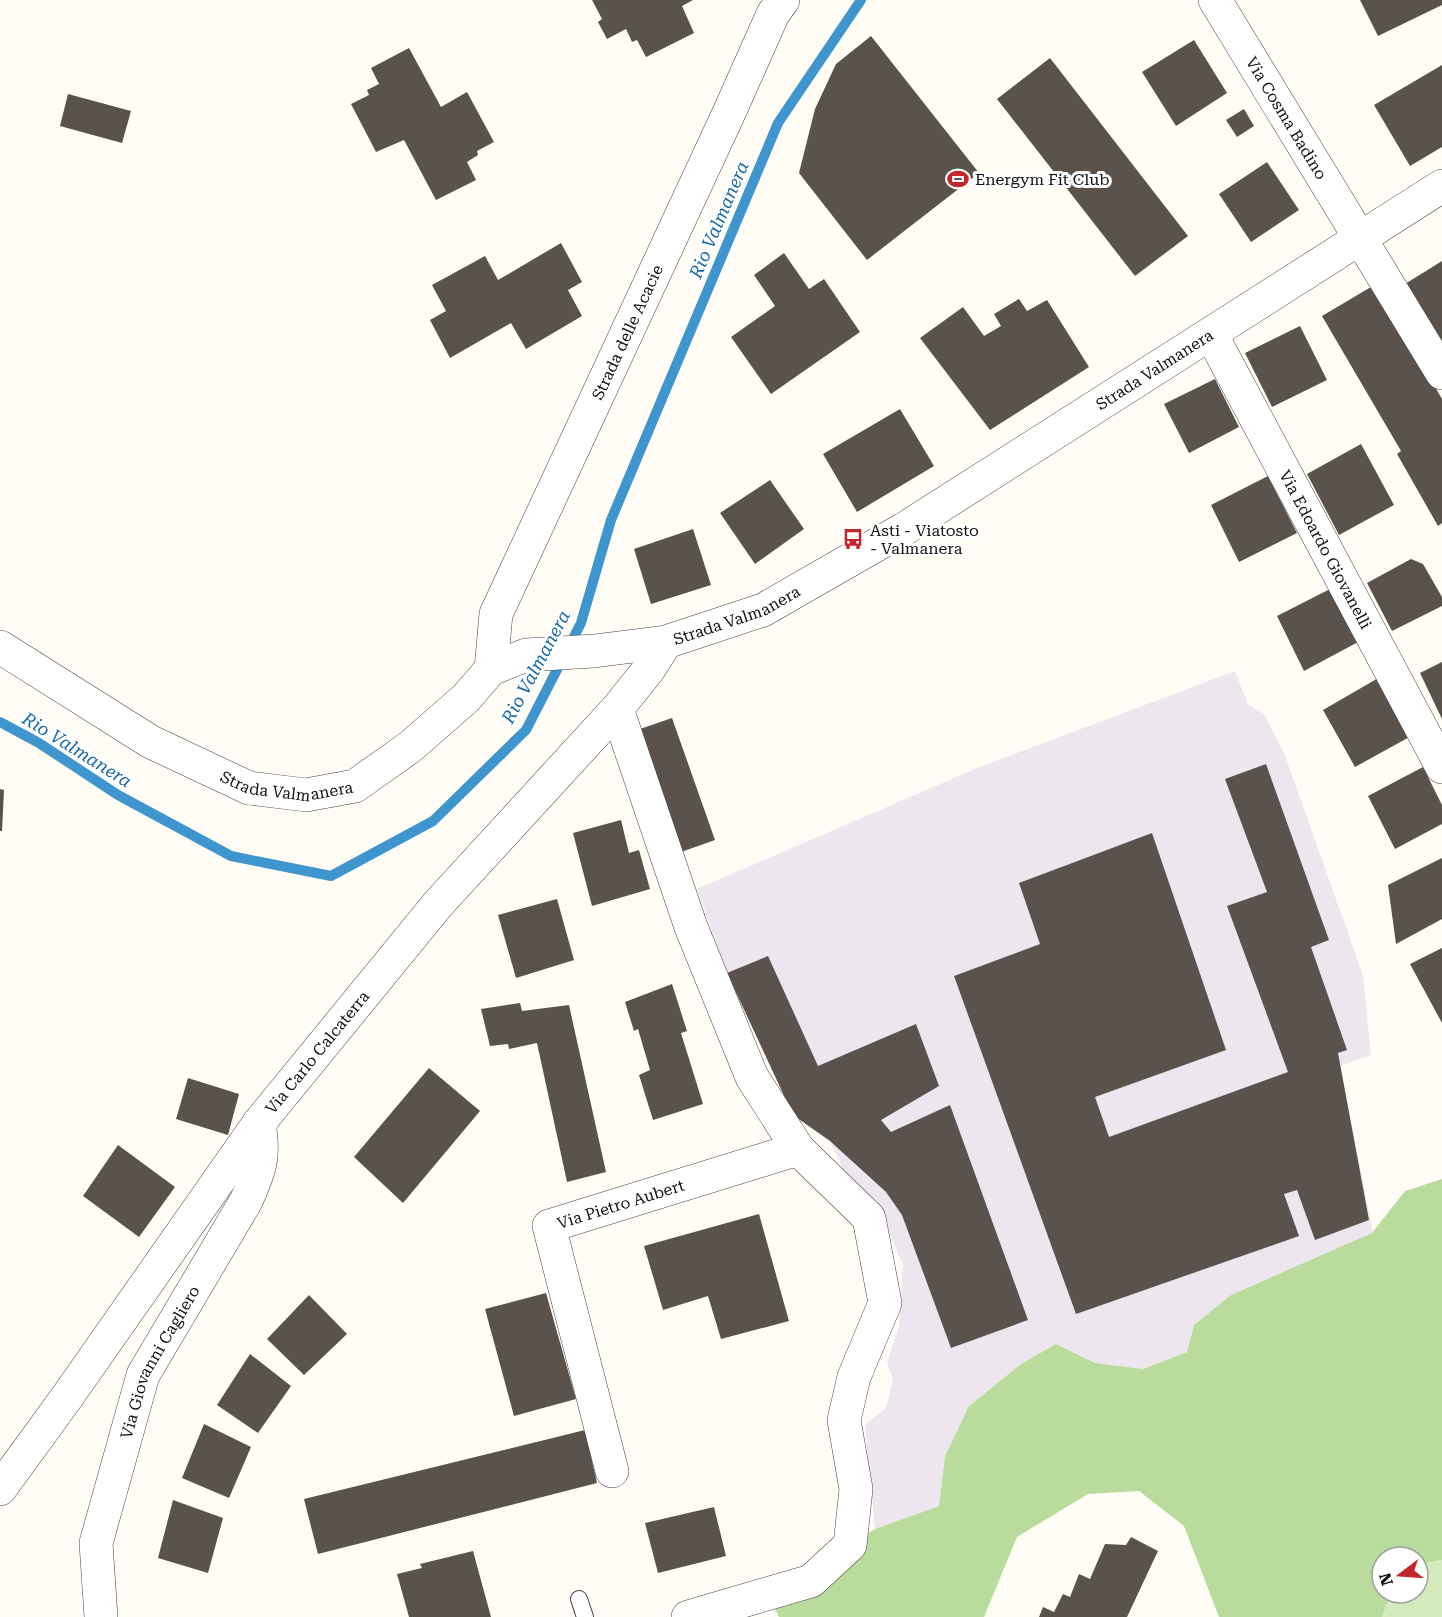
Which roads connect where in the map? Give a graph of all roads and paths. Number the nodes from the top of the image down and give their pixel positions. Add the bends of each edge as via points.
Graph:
1 (783, 0) edge
2 (1215, 0) edge
3 (1442, 186) edge
4 (1358, 237) junction
5 (1211, 334) junction
6 (1442, 373) edge
7 (666, 642) junction
8 (0, 647) edge
9 (491, 669) junction
10 (617, 709) junction
11 (1442, 767) edge
12 (260, 1123) junction
13 (798, 1149) junction
14 (612, 1471) dead end
15 (0, 1489) edge
16 (579, 1599) dead end
17 (101, 1617) edge
18 (585, 1617) edge
19 (688, 1617) edge

1 - 9 street, Strada delle Acacie via 773,14 496,614
2 - 4 street, Via Cosma Badino
3 - 4 street, Strada Valmanera
4 - 5 street, Strada Valmanera
4 - 6 street, Via Cosma Badino
5 - 7 street, Strada Valmanera via 904,529 763,610
5 - 11 street, Via Edoardo Giovanelli
7 - 9 street, Strada Valmanera via 526,655
7 - 10 street, Via Carlo Calcaterra
8 - 9 street, Strada Valmanera via 151,742 249,788 306,795 355,786 410,747 466,698
10 - 12 street, Via Carlo Calcaterra via 438,904
10 - 13 street via 691,927 752,1077
12 - 15 street, Via Carlo Calcaterra
12 - 17 street, Via Giovanni Cagliero via 260,1171 143,1375 96,1543
13 - 14 street, Via Pietro Aubert via 549,1226
13 - 19 street via 869,1218 885,1303 854,1377 844,1420 856,1488 850,1545 811,1581
16 - 18 lane

